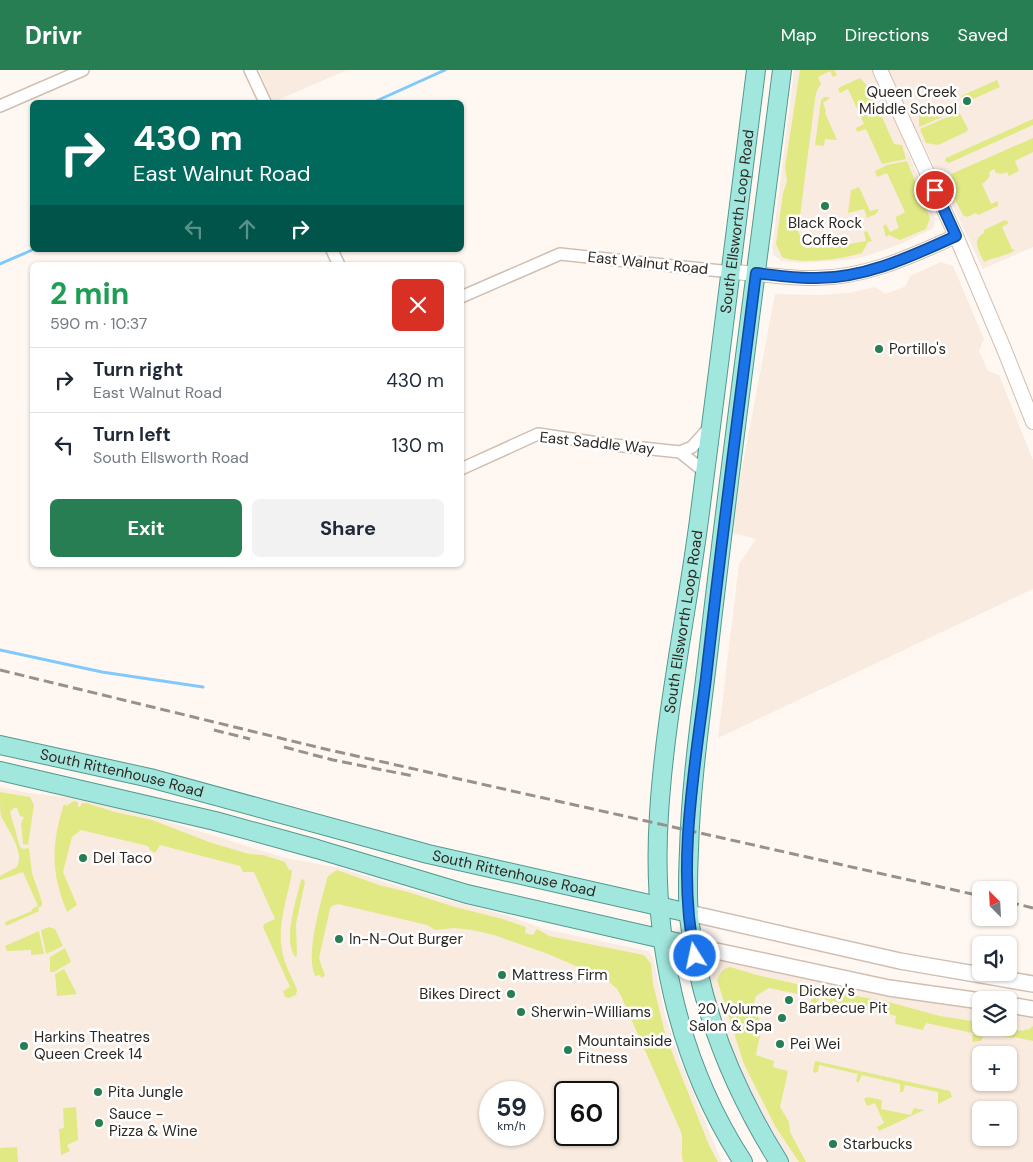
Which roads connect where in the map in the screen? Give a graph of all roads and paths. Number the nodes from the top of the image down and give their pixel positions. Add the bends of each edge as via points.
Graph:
1 (83, 70) edge
2 (250, 70) edge
3 (756, 70) edge
4 (782, 70) edge
5 (880, 70) edge
6 (263, 100) edge
7 (0, 106) edge
8 (956, 236) junction
9 (731, 272) junction
10 (756, 273) junction
11 (464, 297) edge
12 (1033, 422) edge
13 (710, 427) junction
14 (680, 452) junction
15 (464, 468) edge
16 (705, 472) junction
17 (0, 745) edge
18 (0, 771) edge
19 (150, 778) junction
20 (51, 782) junction
21 (324, 825) junction
22 (317, 849) junction
23 (660, 906) junction
24 (689, 913) junction
25 (662, 938) junction
26 (693, 946) junction
27 (1033, 984) edge
28 (972, 1000) edge
29 (1017, 1006) edge
30 (1033, 1009) edge
31 (743, 1162) edge
32 (780, 1162) edge

1 - 7 street
2 - 6 street
3 - 9 main road, South Ellsworth Loop Road
4 - 10 main road, South Ellsworth Loop Road
5 - 8 street
8 - 10 street, East Walnut Road via 871,270 811,278
8 - 12 street
9 - 10 street, East Walnut Road
9 - 11 street, East Walnut Road via 560,254
9 - 13 main road, South Ellsworth Loop Road
10 - 24 main road, South Ellsworth Loop Road via 692,792
13 - 14 street via 692,447
13 - 16 main road, South Ellsworth Loop Road
14 - 15 street, East Saddle Way via 538,434
14 - 16 street
16 - 23 main road, South Ellsworth Loop Road via 662,788 658,851
17 - 19 main road, South Rittenhouse Road
18 - 20 main road, South Rittenhouse Road
19 - 20 main road via 128,784 69,770
19 - 21 main road, South Rittenhouse Road
20 - 22 main road, South Rittenhouse Road
21 - 22 main road
21 - 23 main road, South Rittenhouse Road via 446,858
22 - 25 main road, South Rittenhouse Road via 467,894
23 - 24 main road, South Rittenhouse Road
23 - 25 main road, South Ellsworth Loop Road
24 - 26 main road, South Ellsworth Loop Road
24 - 27 main road, South Rittenhouse Road via 900,961
25 - 26 main road, South Rittenhouse Road
25 - 31 main road, South Ellsworth Loop Road via 672,992 688,1049 720,1125
26 - 28 main road, South Rittenhouse Road via 889,988
26 - 32 main road, South Ellsworth Loop Road via 709,1011 728,1064
29 - 30 main road

